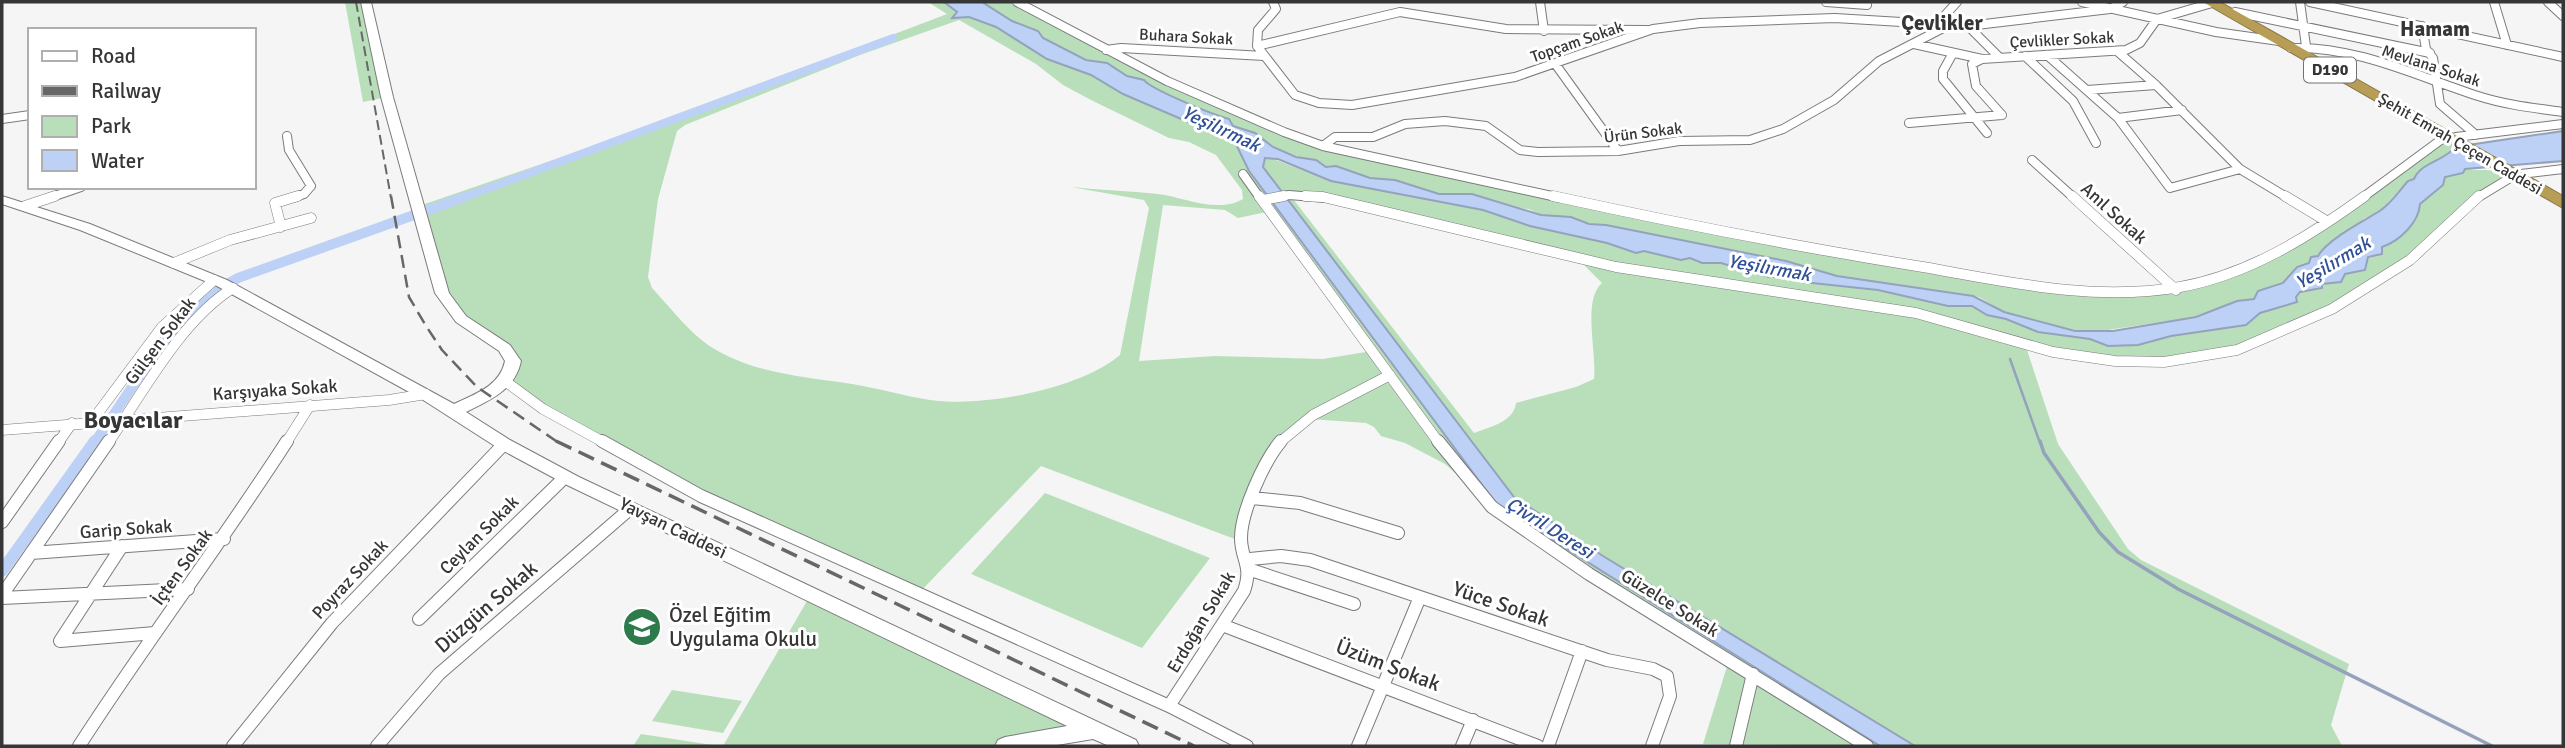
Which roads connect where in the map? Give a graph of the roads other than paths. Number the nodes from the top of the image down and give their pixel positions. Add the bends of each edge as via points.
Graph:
1 (366, 2) edge
2 (1017, 2) edge
3 (1272, 2) edge
4 (1540, 2) edge
5 (1826, 2) edge
6 (1957, 2) edge
7 (2085, 2) edge
8 (2123, 2) edge
9 (2213, 2) edge
10 (2301, 2) edge
11 (2310, 2) edge
12 (2494, 2) edge
13 (2548, 2) edge
14 (1867, 3) edge
15 (2110, 9) junction
16 (2235, 12) junction
17 (2563, 16) edge
18 (1866, 19) junction
19 (2157, 19) junction
20 (1937, 24) junction
21 (1949, 25) junction
22 (1968, 26) junction
23 (2422, 26) junction
24 (2305, 27) junction
25 (1653, 29) junction
26 (1544, 31) junction
27 (1914, 44) junction
28 (2293, 45) junction
29 (2507, 45) junction
30 (1257, 46) junction
31 (1106, 50) junction
32 (2117, 51) junction
33 (1953, 53) junction
34 (2430, 53) junction
35 (2048, 55) junction
36 (1264, 56) junction
37 (2025, 56) junction
38 (2563, 57) edge
39 (2000, 58) junction
40 (1982, 59) junction
41 (1556, 65) junction
42 (2439, 82) junction
43 (2156, 85) junction
44 (2087, 90) junction
45 (2182, 110) junction
46 (2563, 112) edge
47 (28, 115) edge
48 (1972, 116) junction
49 (2118, 118) junction
50 (2, 119) edge
51 (1909, 123) dead end
52 (2563, 124) edge
53 (1987, 134) dead end
54 (2476, 135) junction
55 (287, 136) dead end
56 (2454, 137) junction
57 (2096, 144) dead end
58 (1323, 146) junction
59 (1618, 151) junction
60 (2032, 160) dead end
61 (2240, 169) junction
62 (2563, 169) edge
63 (2513, 172) junction
64 (1243, 174) dead end
65 (74, 189) edge
66 (1266, 199) junction
67 (2, 200) edge
68 (2563, 201) edge
69 (25, 206) junction
70 (311, 218) dead end
71 (2328, 222) junction
72 (281, 227) junction
73 (174, 263) junction
74 (224, 285) junction
75 (2176, 290) junction
76 (1390, 375) junction
77 (505, 381) junction
78 (426, 394) junction
79 (310, 405) junction
80 (454, 411) junction
81 (122, 419) junction
82 (97, 421) junction
83 (72, 423) junction
84 (2, 430) edge
85 (504, 444) junction
86 (565, 477) junction
87 (1252, 498) junction
88 (18, 499) junction
89 (2, 501) edge
90 (631, 508) junction
91 (2, 522) edge
92 (1398, 533) dead end
93 (224, 539) junction
94 (122, 546) junction
95 (31, 553) junction
96 (1250, 564) junction
97 (188, 589) junction
98 (91, 593) junction
99 (2, 596) edge
100 (1420, 597) junction
101 (1354, 604) dead end
102 (419, 619) dead end
103 (1222, 625) junction
104 (155, 633) junction
105 (1582, 651) junction
106 (1752, 674) junction
107 (1383, 685) junction
108 (1169, 706) junction
109 (1473, 720) junction
110 (1093, 730) junction
111 (79, 746) edge
112 (233, 746) edge
113 (377, 746) edge
114 (1005, 746) edge
115 (1129, 746) edge
116 (1247, 746) edge
117 (1358, 746) edge
118 (1462, 746) edge
119 (1538, 746) edge
120 (1548, 746) edge
121 (1652, 746) edge
122 (1736, 746) edge
123 (1867, 746) edge

1 - 77 street via 391,116 435,275 447,303 461,318 512,356 513,366
2 - 31 street
3 - 30 street via 1276,9 1257,31
4 - 26 street
5 - 14 street
6 - 20 street
7 - 15 street, Mevlana Sokak
8 - 15 street
9 - 16 highway, Şehit Emrah Çeçen Caddesi / D190
9 - 19 street
9 - 28 highway, Şehit Emrah Çeçen Caddesi / D190
10 - 24 street
11 - 23 street
12 - 29 street
13 - 17 street
14 - 18 street
15 - 19 street, Mevlana Sokak
15 - 22 street, Topçam Sokak
16 - 24 street
16 - 28 highway, Şehit Emrah Çeçen Caddesi / D190
18 - 20 street, Topçam Sokak
18 - 25 street, Topçam Sokak via 1727,21
19 - 28 street, Mevlana Sokak
19 - 32 street, Çevlikler Sokak via 2138,45
20 - 21 street, Topçam Sokak
21 - 22 street, Topçam Sokak
21 - 27 street, Ürün Sokak
22 - 39 street
23 - 29 street
23 - 34 street
24 - 28 street
24 - 34 street
25 - 26 street, Buhara Sokak
25 - 41 street, Topçam Sokak
26 - 30 street, Buhara Sokak via 1485,27 1400,12
27 - 33 street, Çevlikler Sokak
27 - 59 street, Ürün Sokak via 1879,61 1834,100 1770,135 1746,141 1679,141
28 - 42 street, Mevlana Sokak
28 - 56 highway, Şehit Emrah Çeçen Caddesi / D190
29 - 38 street
30 - 36 street, Topçam Sokak
31 - 36 street, Buhara Sokak
31 - 58 street via 1259,122
32 - 35 street, Çevlikler Sokak
32 - 43 street
33 - 40 street, Çevlikler Sokak
33 - 48 street via 1943,79
34 - 42 street
35 - 37 street, Çevlikler Sokak
35 - 44 street
36 - 41 street, Topçam Sokak via 1295,94 1340,105 1380,103
37 - 39 street, Çevlikler Sokak
37 - 57 street via 2073,101
39 - 40 street, Çevlikler Sokak
40 - 48 street via 1972,64 1973,79 2002,115
41 - 59 street
42 - 46 street, Mevlana Sokak via 2496,101
42 - 54 street via 2440,104
43 - 44 street
43 - 45 street
44 - 49 street
45 - 49 street
45 - 61 street
47 - 50 street
48 - 51 street
48 - 53 street
49 - 61 street via 2170,188
52 - 54 street
54 - 56 street
55 - 72 street via 289,150 311,186 304,194 275,203
56 - 63 highway, Şehit Emrah Çeçen Caddesi / D190
56 - 71 street via 2442,139
58 - 59 street, Ürün Sokak via 1335,137 1373,137 1405,124 1444,121 1486,126 1514,147 1528,151
58 - 75 street via 1831,254 2075,293
60 - 75 street, Anıl Sokak
61 - 71 street
62 - 63 street
63 - 66 street via 2483,192 2410,260 2332,309 2237,351 2150,363 2053,352 1916,313 1616,267 1339,200 1284,195
63 - 68 highway, Şehit Emrah Çeçen Caddesi / D190
64 - 66 street, Güzelce Sokak
65 - 69 street
66 - 76 street, Güzelce Sokak
67 - 69 street, Yavşan Caddesi
69 - 73 street, Yavşan Caddesi
70 - 72 street
71 - 75 street via 2241,270
72 - 73 street
73 - 74 street, Yavşan Caddesi
74 - 78 street, Yavşan Caddesi
74 - 81 street, Gülşen Sokak
74 - 82 street via 191,297 162,326
76 - 87 street, Erdoğan Sokak via 1284,438 1269,458
76 - 106 street, Güzelce Sokak via 1492,508
77 - 80 street
77 - 108 street via 582,432 701,496
78 - 79 street, Karşıyaka Sokak
78 - 80 street, Yavşan Caddesi
79 - 81 street, Karşıyaka Sokak
79 - 93 street, İçten Sokak
80 - 85 street, Yavşan Caddesi
81 - 82 street, Karşıyaka Sokak
81 - 95 street, Gülşen Sokak
82 - 83 street, Karşıyaka Sokak
83 - 84 street, Karşıyaka Sokak
83 - 88 street
85 - 86 street, Yavşan Caddesi
85 - 112 street, Poyraz Sokak via 332,623
86 - 90 street, Yavşan Caddesi
86 - 102 street, Ceylan Sokak
87 - 92 street via 1300,503
87 - 96 street, Erdoğan Sokak via 1240,541
88 - 89 street
88 - 91 street
90 - 110 street, Yavşan Caddesi
90 - 113 street, Düzgün Sokak via 439,674
93 - 94 street, Garip Sokak
93 - 97 street, İçten Sokak
94 - 95 street, Garip Sokak
94 - 98 street
95 - 99 street, Gülşen Sokak
96 - 100 street, Yüce Sokak via 1299,557
96 - 101 street
96 - 103 street, Erdoğan Sokak via 1244,591
97 - 98 street
97 - 104 street, İçten Sokak
98 - 99 street
98 - 104 street via 60,641
100 - 105 street, Yüce Sokak
100 - 107 street
103 - 107 street, Üzüm Sokak
103 - 108 street, Erdoğan Sokak
104 - 111 street, İçten Sokak
105 - 120 street
105 - 121 street, Yüce Sokak via 1667,676 1670,696
106 - 122 street
106 - 123 street, Güzelce Sokak
107 - 109 street, Üzüm Sokak
107 - 117 street
108 - 116 street
109 - 118 street
109 - 119 street, Üzüm Sokak
110 - 114 street
110 - 115 street, Yavşan Caddesi

